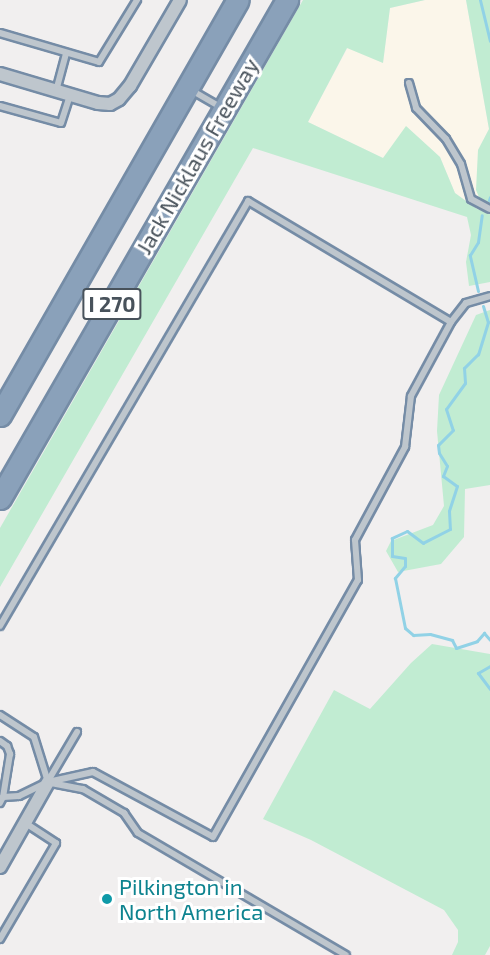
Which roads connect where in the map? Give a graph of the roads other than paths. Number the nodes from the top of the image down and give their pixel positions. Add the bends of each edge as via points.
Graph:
1 (137, 0) edge
2 (180, 0) edge
3 (238, 0) edge
4 (287, 0) edge
5 (0, 33) edge
6 (66, 53) junction
7 (0, 74) edge
8 (409, 83) dead end
9 (188, 88) junction
10 (56, 91) junction
11 (70, 95) junction
12 (0, 106) edge
13 (224, 109) junction
14 (490, 209) edge
15 (490, 296) edge
16 (451, 322) junction
17 (0, 415) edge
18 (0, 498) edge
19 (0, 626) edge
20 (0, 715) edge
21 (78, 732) dead end
22 (0, 741) edge
23 (48, 782) junction
24 (2, 800) edge
25 (25, 823) junction
26 (0, 867) edge
27 (0, 939) edge
28 (346, 955) edge

1 - 6 lane via 99,63
2 - 11 street via 119,99 110,104
3 - 9 highway, Jack Nicklaus Freeway / I 270
4 - 13 highway, Jack Nicklaus Freeway / I 270
5 - 6 lane
6 - 10 lane
7 - 10 street
8 - 14 lane via 416,108 446,139 461,164 471,199
9 - 13 lane
9 - 17 highway, Jack Nicklaus Freeway / I 270
10 - 11 street
11 - 12 lane via 62,123
13 - 18 highway, Jack Nicklaus Freeway / I 270
15 - 16 lane via 466,303
16 - 19 lane via 248,201
16 - 23 lane via 411,396 405,447 355,540 358,580 213,837 93,772
20 - 23 lane via 34,737
21 - 23 lane
22 - 24 lane via 8,746 10,754
23 - 24 lane
23 - 25 street
23 - 28 lane via 83,789 124,813 138,832
25 - 26 street
25 - 27 lane via 56,843

